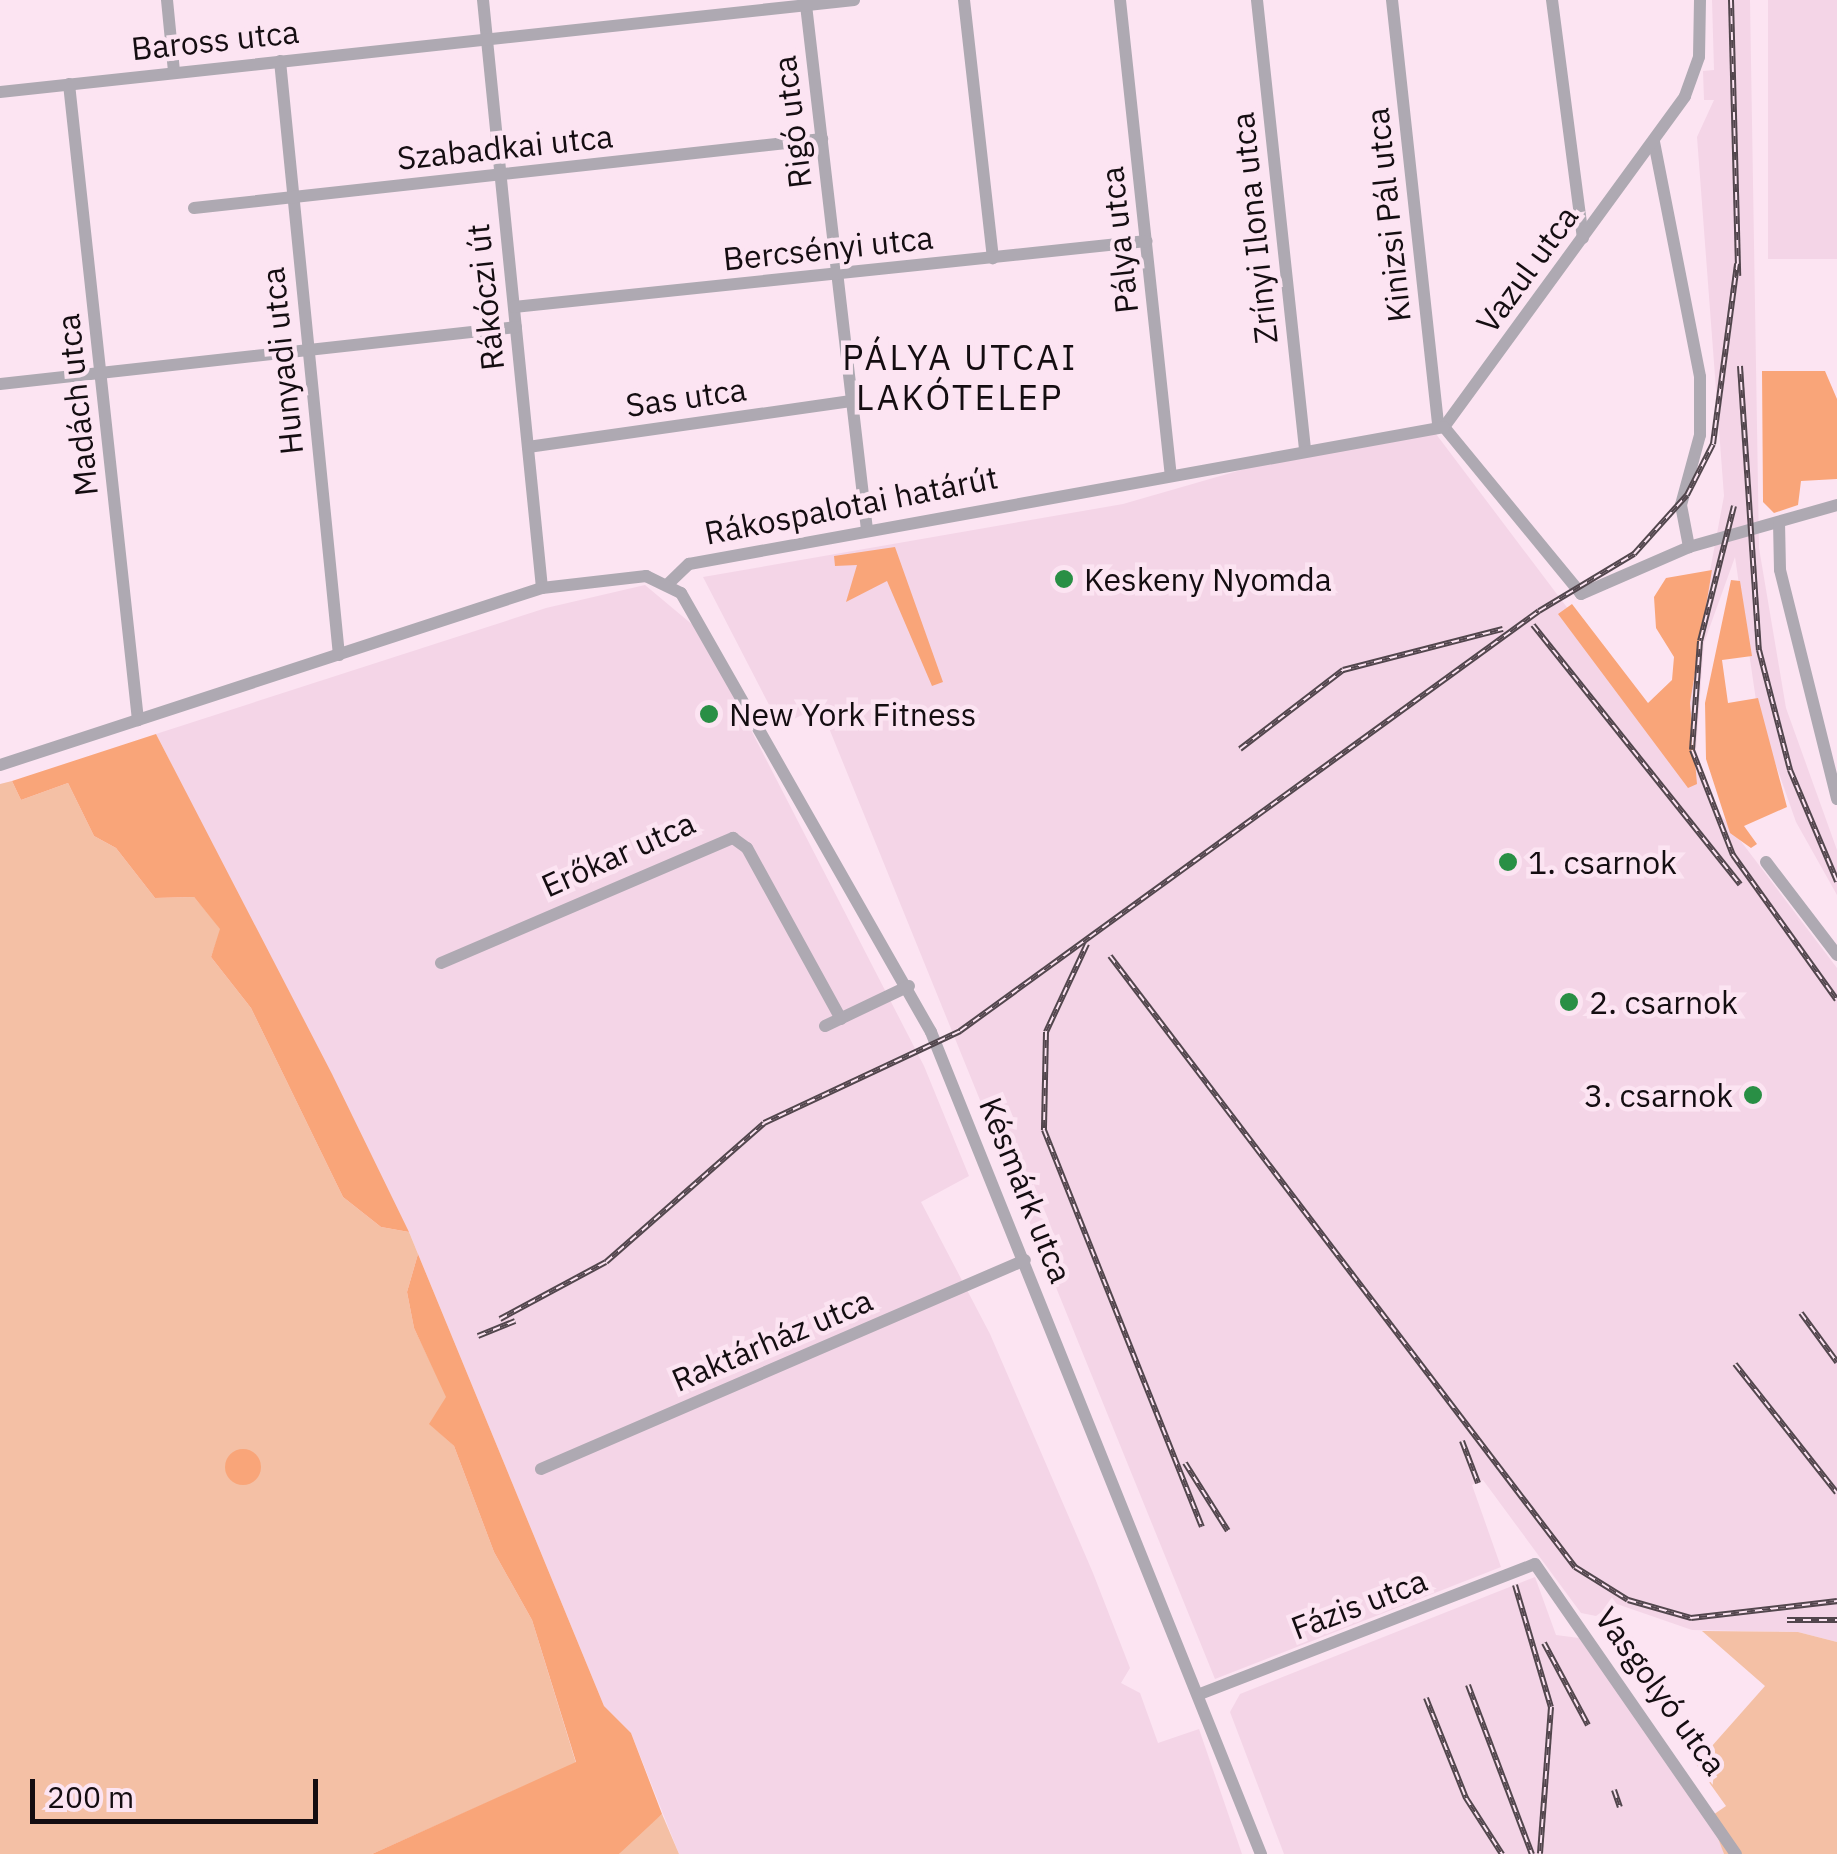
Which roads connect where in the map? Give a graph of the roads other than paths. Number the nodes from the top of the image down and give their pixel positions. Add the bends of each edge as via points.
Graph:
1 (167, 0) edge
2 (483, 0) edge
3 (854, 0) edge
4 (964, 0) edge
5 (1120, 0) edge
6 (1257, 0) edge
7 (1392, 0) edge
8 (1552, 0) edge
9 (1700, 0) edge
10 (813, 3) edge
11 (487, 38) junction
12 (280, 61) junction
13 (174, 72) junction
14 (69, 84) junction
15 (0, 92) edge
16 (822, 140) junction
17 (1654, 142) junction
18 (500, 175) junction
19 (294, 198) junction
20 (194, 208) dead end
21 (1583, 238) junction
22 (1147, 241) junction
23 (993, 258) junction
24 (838, 275) junction
25 (514, 307) junction
26 (516, 326) junction
27 (308, 349) junction
28 (102, 372) junction
29 (0, 384) edge
30 (853, 400) junction
31 (1441, 426) junction
32 (528, 447) junction
33 (1305, 450) junction
34 (1171, 475) junction
35 (1837, 505) edge
36 (1779, 522) junction
37 (868, 530) junction
38 (1688, 547) junction
39 (668, 584) junction
40 (542, 588) junction
41 (338, 655) junction
42 (138, 720) junction
43 (0, 765) edge
44 (1837, 799) edge
45 (1766, 862) dead end
46 (1837, 955) edge
47 (440, 962) dead end
48 (908, 986) junction
49 (841, 1019) junction
50 (825, 1026) dead end
51 (1025, 1260) junction
52 (541, 1469) dead end
53 (1536, 1564) joint
54 (1200, 1694) junction
55 (1261, 1854) edge
56 (1736, 1854) edge

1 - 13 street
2 - 11 street, Rákóczi út
3 - 10 street, Baross utca
4 - 23 street
5 - 22 street, Pálya utca
6 - 33 street, Zrínyi Ilona utca
7 - 31 street, Kinizsi Pál utca
8 - 21 street
9 - 17 street, Vazul utca via 1696,70
10 - 11 street, Baross utca
10 - 16 street, Rigó utca
11 - 12 street, Baross utca
11 - 18 street, Rákóczi út
12 - 13 street, Baross utca
12 - 19 street, Hunyadi utca
13 - 14 street, Baross utca
14 - 15 street, Baross utca
14 - 28 street, Madách utca
16 - 18 street, Szabadkai utca
16 - 24 street, Rigó utca
17 - 21 street, Vazul utca
17 - 38 street via 1700,377 1700,435 1680,504
18 - 19 street, Szabadkai utca
18 - 25 street, Rákóczi út
19 - 20 street, Szabadkai utca
19 - 27 street, Hunyadi utca
21 - 31 street, Vazul utca
22 - 23 street, Bercsényi utca
22 - 34 street, Pálya utca
23 - 24 street, Bercsényi utca
24 - 25 street, Bercsényi utca
24 - 30 street, Rigó utca
25 - 26 street, Rákóczi út
26 - 27 street
26 - 32 street, Rákóczi út
27 - 28 street
27 - 41 street, Hunyadi utca
28 - 29 street
28 - 42 street, Madách utca
30 - 32 street, Sas utca
30 - 37 street, Rigó utca
31 - 33 street, Rákospalotai határút
31 - 38 street via 1572,590 1592,594
32 - 40 street, Rákóczi út
33 - 34 street, Rákospalotai határút
34 - 37 street, Rákospalotai határút
35 - 36 street
36 - 38 street
36 - 44 street via 1784,588
37 - 39 street, Rákospalotai határút via 689,564
39 - 40 street via 629,576
39 - 48 street, Késmárk utca via 706,624
40 - 41 street
41 - 42 street
42 - 43 street
45 - 46 street
47 - 49 street, Erőkar utca via 732,838 747,848
48 - 49 street
48 - 51 street, Késmárk utca
49 - 50 street
51 - 52 street, Raktárház utca
51 - 54 street, Késmárk utca
53 - 54 street, Fázis utca
53 - 56 street, Vasgolyó utca
54 - 55 street, Késmárk utca

